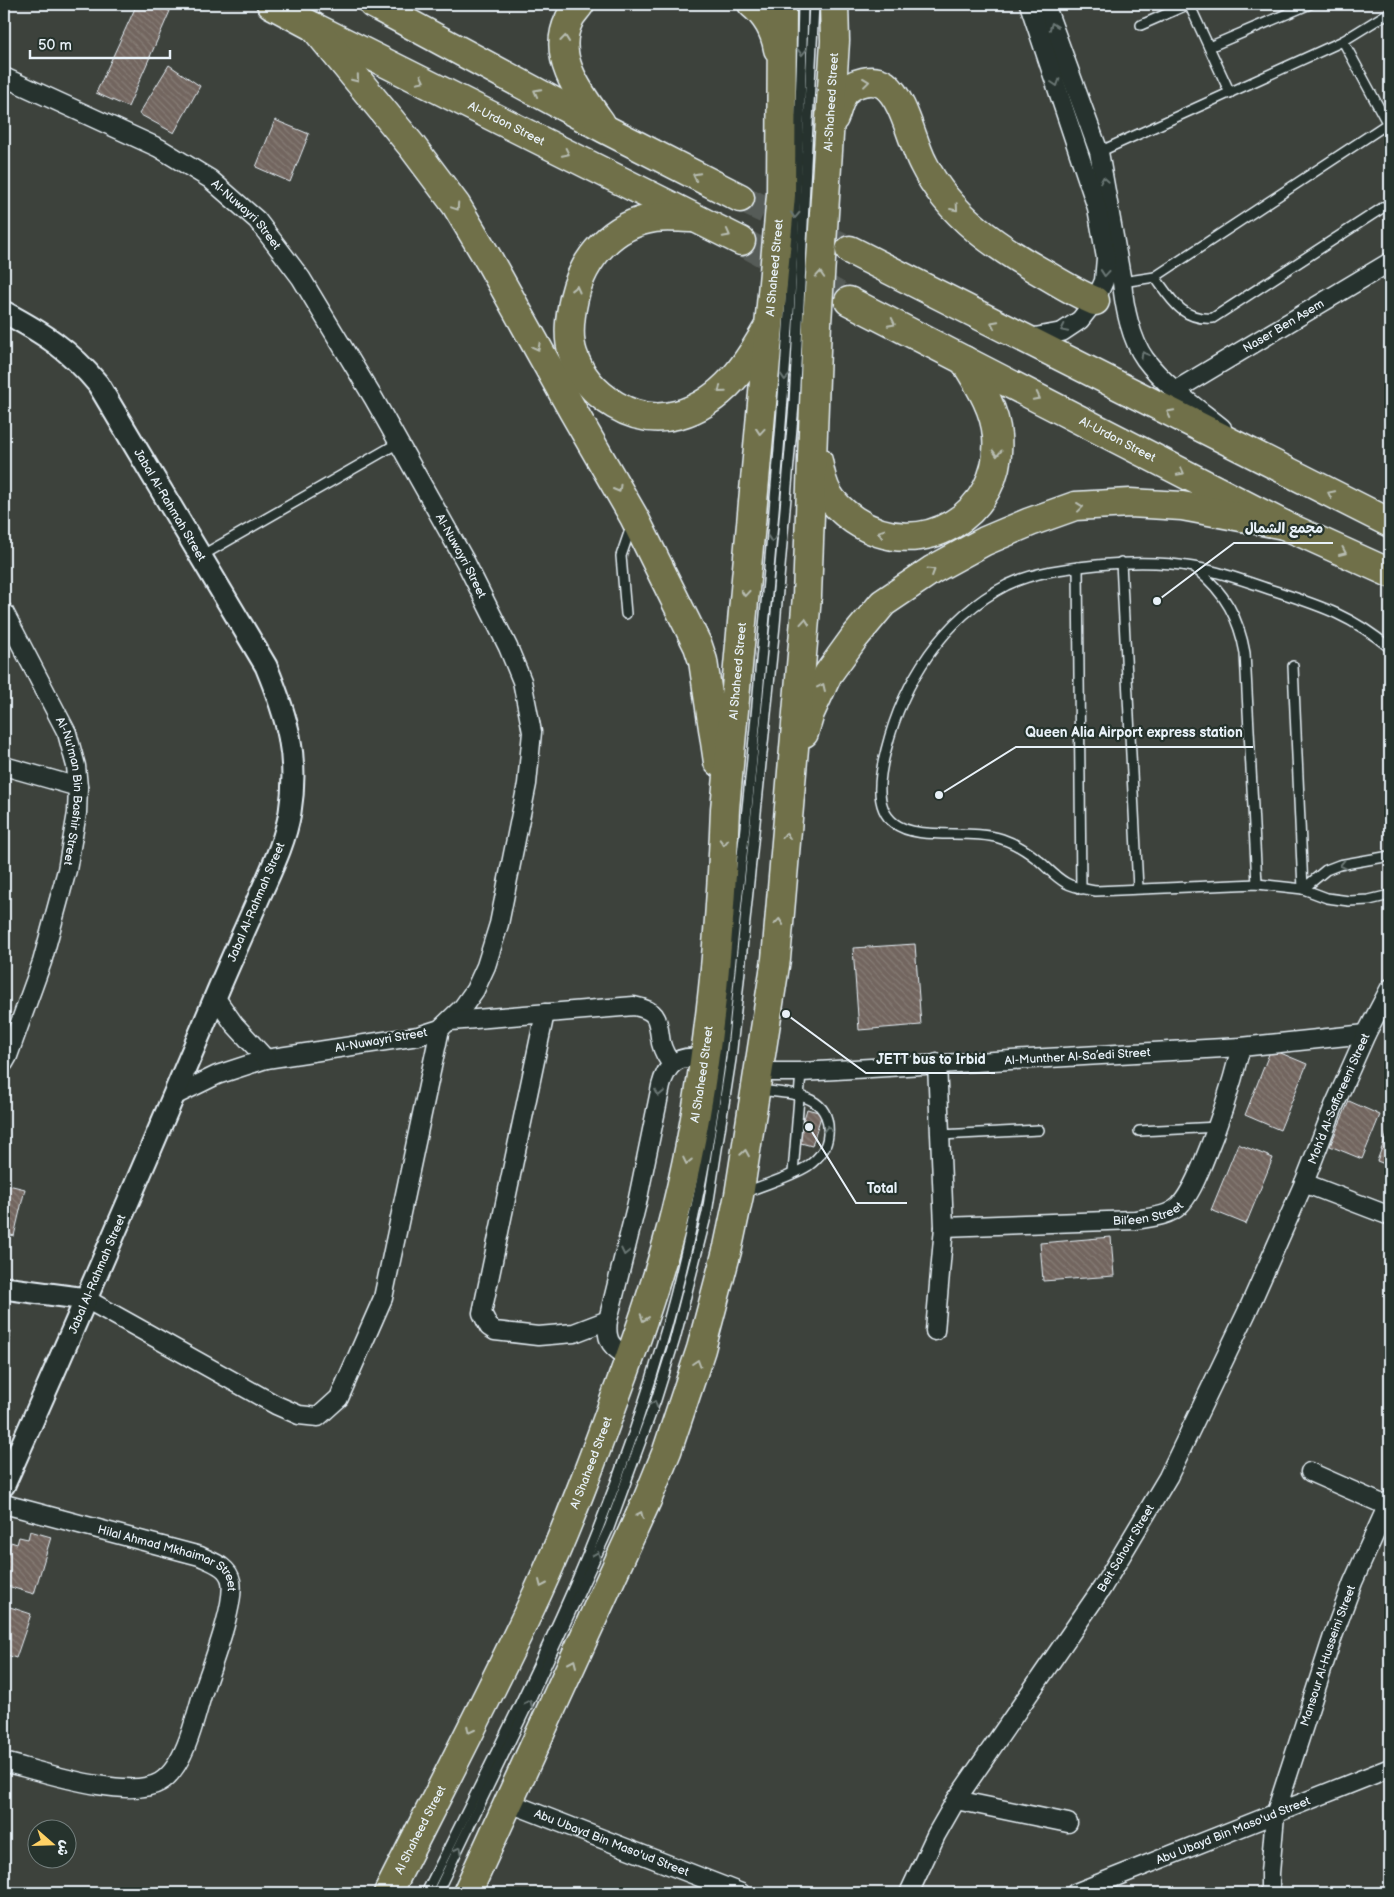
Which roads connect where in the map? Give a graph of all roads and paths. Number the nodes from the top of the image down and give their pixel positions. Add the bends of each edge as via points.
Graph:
1 (271, 4) edge
2 (373, 4) edge
3 (580, 4) edge
4 (752, 4) edge
5 (782, 4) edge
6 (803, 4) edge
7 (814, 4) edge
8 (834, 4) edge
9 (842, 4) edge
10 (1030, 4) edge
11 (1045, 4) edge
12 (1189, 4) edge
13 (1310, 4) edge
14 (1390, 12) edge
15 (1141, 25) dead end
16 (314, 27) junction
17 (835, 41) junction
18 (1343, 41) junction
19 (1209, 47) junction
20 (4, 77) edge
21 (782, 80) junction
22 (1230, 93) junction
23 (1389, 125) edge
24 (605, 128) junction
25 (830, 132) junction
26 (1100, 152) junction
27 (740, 198) tunnel mouth
28 (1390, 203) edge
29 (698, 219) junction
30 (742, 242) tunnel mouth
31 (850, 250) tunnel mouth
32 (1390, 262) edge
33 (1155, 277) junction
34 (1122, 282) junction
35 (849, 301) tunnel mouth
36 (1094, 301) junction
37 (1124, 303) junction
38 (4, 312) edge
39 (770, 323) junction
40 (1024, 339) junction
41 (964, 360) junction
42 (1176, 390) junction
43 (814, 399) junction
44 (398, 443) junction
45 (1253, 455) junction
46 (634, 517) junction
47 (1390, 522) edge
48 (1284, 525) junction
49 (201, 556) junction
50 (1121, 562) junction
51 (1078, 567) junction
52 (1193, 567) junction
53 (1390, 573) edge
54 (4, 612) edge
55 (626, 614) dead end
56 (1390, 648) edge
57 (1293, 666) dead end
58 (4, 766) edge
59 (78, 787) junction
60 (789, 800) junction
61 (725, 809) junction
62 (1390, 856) edge
63 (1257, 884) junction
64 (1138, 888) junction
65 (1081, 889) junction
66 (1303, 889) junction
67 (1390, 895) edge
68 (1390, 989) edge
69 (215, 997) junction
70 (545, 1013) junction
71 (445, 1025) junction
72 (1366, 1034) junction
73 (1241, 1046) junction
74 (266, 1059) junction
75 (704, 1059) junction
76 (4, 1063) edge
77 (937, 1063) junction
78 (672, 1064) junction
79 (801, 1072) junction
80 (756, 1081) junction
81 (799, 1095) junction
82 (174, 1096) junction
83 (1218, 1127) junction
84 (1039, 1130) dead end
85 (1139, 1131) dead end
86 (940, 1135) junction
87 (793, 1173) junction
88 (1304, 1183) junction
89 (739, 1195) junction
90 (1390, 1216) edge
91 (944, 1227) junction
92 (4, 1288) edge
93 (86, 1299) junction
94 (608, 1320) junction
95 (935, 1331) dead end
96 (630, 1358) junction
97 (1310, 1472) dead end
98 (4, 1485) edge
99 (1389, 1503) edge
100 (4, 1504) edge
101 (4, 1762) edge
102 (1390, 1768) edge
103 (956, 1800) junction
104 (510, 1803) junction
105 (1274, 1815) junction
106 (1068, 1823) dead end
107 (388, 1893) edge
108 (426, 1893) edge
109 (437, 1893) edge
110 (467, 1893) edge
111 (741, 1893) edge
112 (908, 1893) edge
113 (1076, 1893) edge
114 (1270, 1893) edge

1 - 16 highway, Al-Urdon Street
24 -> 2 highway
24 -> 3 highway via 581,96 564,59 563,39 569,19
4 - 21 highway via 769,24 776,40
5 - 21 highway
6 -> 108 lane via 794,236 776,495 723,1041 704,1163 667,1324 630,1444 550,1639
109 -> 7 lane via 582,1591 612,1519 675,1339 707,1213 731,1060 776,616 794,404
8 - 17 highway, Al-Shaheed Street
9 - 17 street
10 -> 36 street via 1097,208 1106,258 1104,281
26 -> 11 street
12 - 15 lane
12 - 19 lane
13 - 19 lane
14 - 18 lane
16 -> 29 highway, Al-Urdon Street
16 -> 46 highway via 456,205
17 - 25 highway, Al-Shaheed Street
18 - 22 lane
18 - 23 lane
19 - 22 lane
20 - 44 street, Al-Nuwayri Street via 159,148 210,179 257,220 300,278
21 - 39 highway via 782,195
22 - 26 lane
23 - 33 lane
27 -> 24 highway
25 -> 36 highway via 844,94 857,83 875,81 886,86 898,102 924,165 967,221 1012,256
43 -> 25 highway, Al-Shaheed Street
34 -> 26 street
28 - 33 lane via 1213,318 1191,316 1178,308
29 -> 30 highway, Al-Urdon Street
39 -> 29 highway via 734,379 684,413 661,418 634,415 603,398 586,380 573,354 569,330 577,284 592,256 614,235 641,221
40 -> 31 highway
32 - 42 street, Naser Ben Asem
33 - 34 lane
34 - 37 street
35 -> 41 highway, Al-Urdon Street
36 - 37 street
36 -> 40 street via 1080,320 1062,332
42 -> 37 street via 1144,358
38 - 49 street, Jabal Al-Rahmah Street via 41,332 83,365 98,384
39 -> 61 highway, Al Shaheed Street
45 -> 40 highway
41 -> 43 highway via 984,395 994,421 997,460 990,484 977,504 966,516 928,536 905,538 882,534 840,510 827,493 814,446
41 -> 48 highway, Al-Urdon Street
42 - 45 street
60 -> 43 highway via 807,596
44 - 49 lane
44 - 71 street, Al-Nuwayri Street via 465,561 508,646 522,681 532,732 527,784 499,924 475,990 463,1008
47 -> 45 highway
46 - 55 lane via 621,556
46 - 61 highway via 703,661
48 -> 53 highway, Al-Urdon Street
60 -> 48 highway via 810,714 828,674 883,603 955,558 1003,533 1075,506 1130,503 1182,506
49 - 69 street, Jabal Al-Rahmah Street via 266,666 285,716 292,745 293,771 290,813 281,848
50 - 51 lane
50 - 52 lane via 1158,562
50 - 64 lane
51 - 65 lane
51 - 65 lane via 1042,573 1009,584 978,602 928,654 892,725 882,764 880,802 885,815 907,830 982,834 1002,839 1033,856 1066,883
52 - 56 lane via 1234,577 1338,613 1372,632
52 - 63 lane via 1223,595 1241,632 1245,653
54 - 59 street, Al-Nu'man Bin Bashir Street via 67,733
57 - 66 lane
58 - 59 street
59 - 76 street, Al-Nu'man Bin Bashir Street via 77,813 64,880 42,962
80 -> 60 highway via 776,959
61 -> 75 highway, Al Shaheed Street via 722,898
62 -> 66 lane via 1339,865 1326,870
63 - 64 lane
63 - 66 lane
64 - 65 lane
66 - 67 lane via 1349,902
68 - 72 street, Moh’d Al-Saffareeni Street
69 - 74 street
69 - 82 street, Jabal Al-Rahmah Street
70 - 71 street
70 - 78 street via 623,1006 644,1008 654,1014 659,1023 662,1045
70 - 94 street via 482,1312 484,1320 495,1331 538,1336 574,1333
71 - 74 street, Al-Nuwayri Street via 418,1036
71 - 93 street via 382,1298 339,1398 318,1417 299,1415 276,1405
72 - 73 street, Al-Munther Al-Sa’edi Street
72 - 88 street, Moh’d Al-Saffareeni Street
73 - 77 street, Al-Munther Al-Sa’edi Street
73 - 83 street, Bil’een Street
74 - 82 street, Al-Nuwayri Street via 217,1075
75 - 78 street via 693,1056
75 -> 96 highway, Al Shaheed Street via 675,1211
77 - 79 street, Al-Munther Al-Sa’edi Street
77 - 86 street
78 -> 94 street via 664,1074
79 - 80 street, Al-Munther Al-Sa’edi Street
79 - 81 lane
80 - 81 lane
89 -> 80 highway
81 - 87 lane
87 -> 81 lane via 820,1156 827,1141 829,1125 824,1109 814,1100
82 - 93 street, Jabal Al-Rahmah Street
83 - 85 lane
83 - 91 street, Bil’een Street via 1186,1197 1178,1207 1161,1216 1135,1220
84 - 86 lane
86 - 91 street
87 - 89 lane
88 - 90 street
88 - 103 street, Beit Sahour Street via 1168,1477 1102,1588
104 -> 89 highway via 667,1450 715,1298
91 - 95 street
92 - 93 street
93 - 98 street, Jabal Al-Rahmah Street
94 - 96 street via 609,1341 615,1350
96 -> 107 highway, Al Shaheed Street via 580,1493 541,1585
97 - 99 street
99 - 105 street, Mansour Al-Husseini Street via 1353,1582 1333,1636
100 - 101 street, Hilal Ahmad Mkhaimar Street via 200,1556 224,1568 231,1580 231,1593 226,1619 186,1745 175,1767 160,1782 141,1789 122,1789
102 - 105 street, Abu Ubayd Bin Maso'ud Street
103 - 106 street
103 - 112 street, Beit Sahour Street
104 - 110 highway
104 - 111 street, Abu Ubayd Bin Maso'ud Street
105 - 113 street, Abu Ubayd Bin Maso'ud Street
105 - 114 street, Mansour Al-Husseini Street

